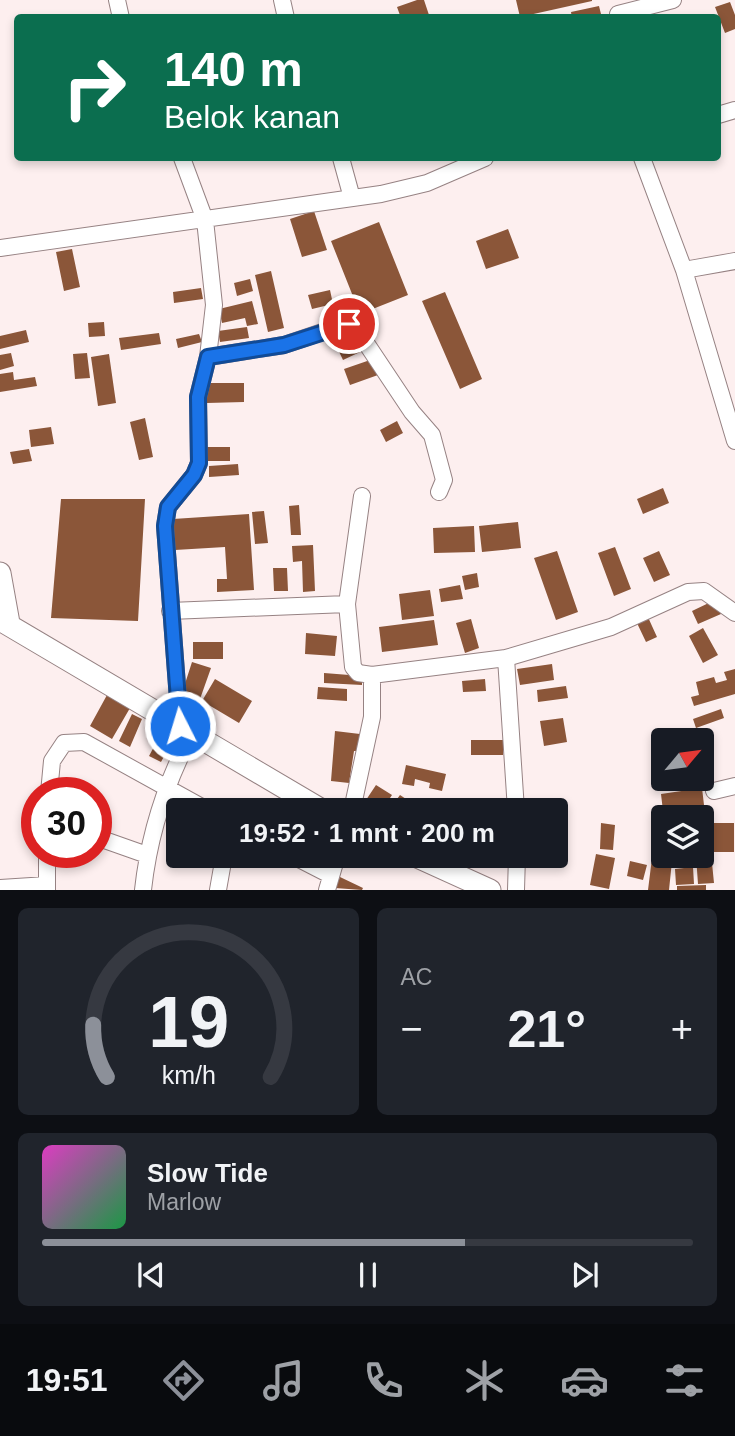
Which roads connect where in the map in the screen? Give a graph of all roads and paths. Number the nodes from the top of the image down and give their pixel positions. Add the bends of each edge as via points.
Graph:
1 (673, 0) edge
2 (617, 11) edge
3 (182, 161) edge
4 (342, 161) edge
5 (478, 161) edge
6 (643, 161) edge
7 (352, 198) junction
8 (205, 220) junction
9 (0, 248) edge
10 (735, 261) edge
11 (684, 270) junction
12 (208, 357) junction
13 (735, 441) edge
14 (439, 492) dead end
15 (362, 496) dead end
16 (0, 573) edge
17 (347, 604) junction
18 (170, 611) junction
19 (735, 613) edge
20 (4, 622) edge
21 (506, 658) junction
22 (372, 675) junction
23 (186, 729) junction
24 (50, 777) edge
25 (735, 786) edge
26 (167, 789) junction
27 (714, 791) dead end
28 (184, 798) edge
29 (302, 798) edge
30 (355, 798) edge
31 (515, 798) edge
32 (112, 843) edge
33 (147, 855) junction
34 (47, 868) edge
35 (222, 868) edge
36 (309, 868) edge
37 (441, 868) edge
38 (517, 868) edge
39 (328, 883) edge
40 (0, 888) edge
41 (47, 888) edge
42 (144, 890) edge
43 (218, 890) edge
44 (490, 890) edge
45 (516, 890) edge

1 - 2 street
3 - 8 street
4 - 7 street
5 - 7 street via 427,183
6 - 11 street
7 - 8 street
8 - 9 street
8 - 12 street via 214,295
10 - 11 street
11 - 13 street
12 - 14 street via 284,345 354,325 435,441 444,480
12 - 18 street via 198,397 199,463 168,507
15 - 17 street
16 - 20 street
17 - 18 street
17 - 22 street via 353,667 358,673
18 - 23 street
19 - 21 street via 704,591 688,592 611,627
20 - 23 street
21 - 22 street
21 - 31 street
22 - 30 street via 372,717
23 - 26 street
23 - 29 street
24 - 26 street via 52,761 64,743 72,740 100,750
25 - 27 street
26 - 28 street
26 - 33 street
32 - 33 street
33 - 42 street
34 - 41 street
35 - 43 street
36 - 39 street
37 - 44 street
38 - 45 street
40 - 41 street

